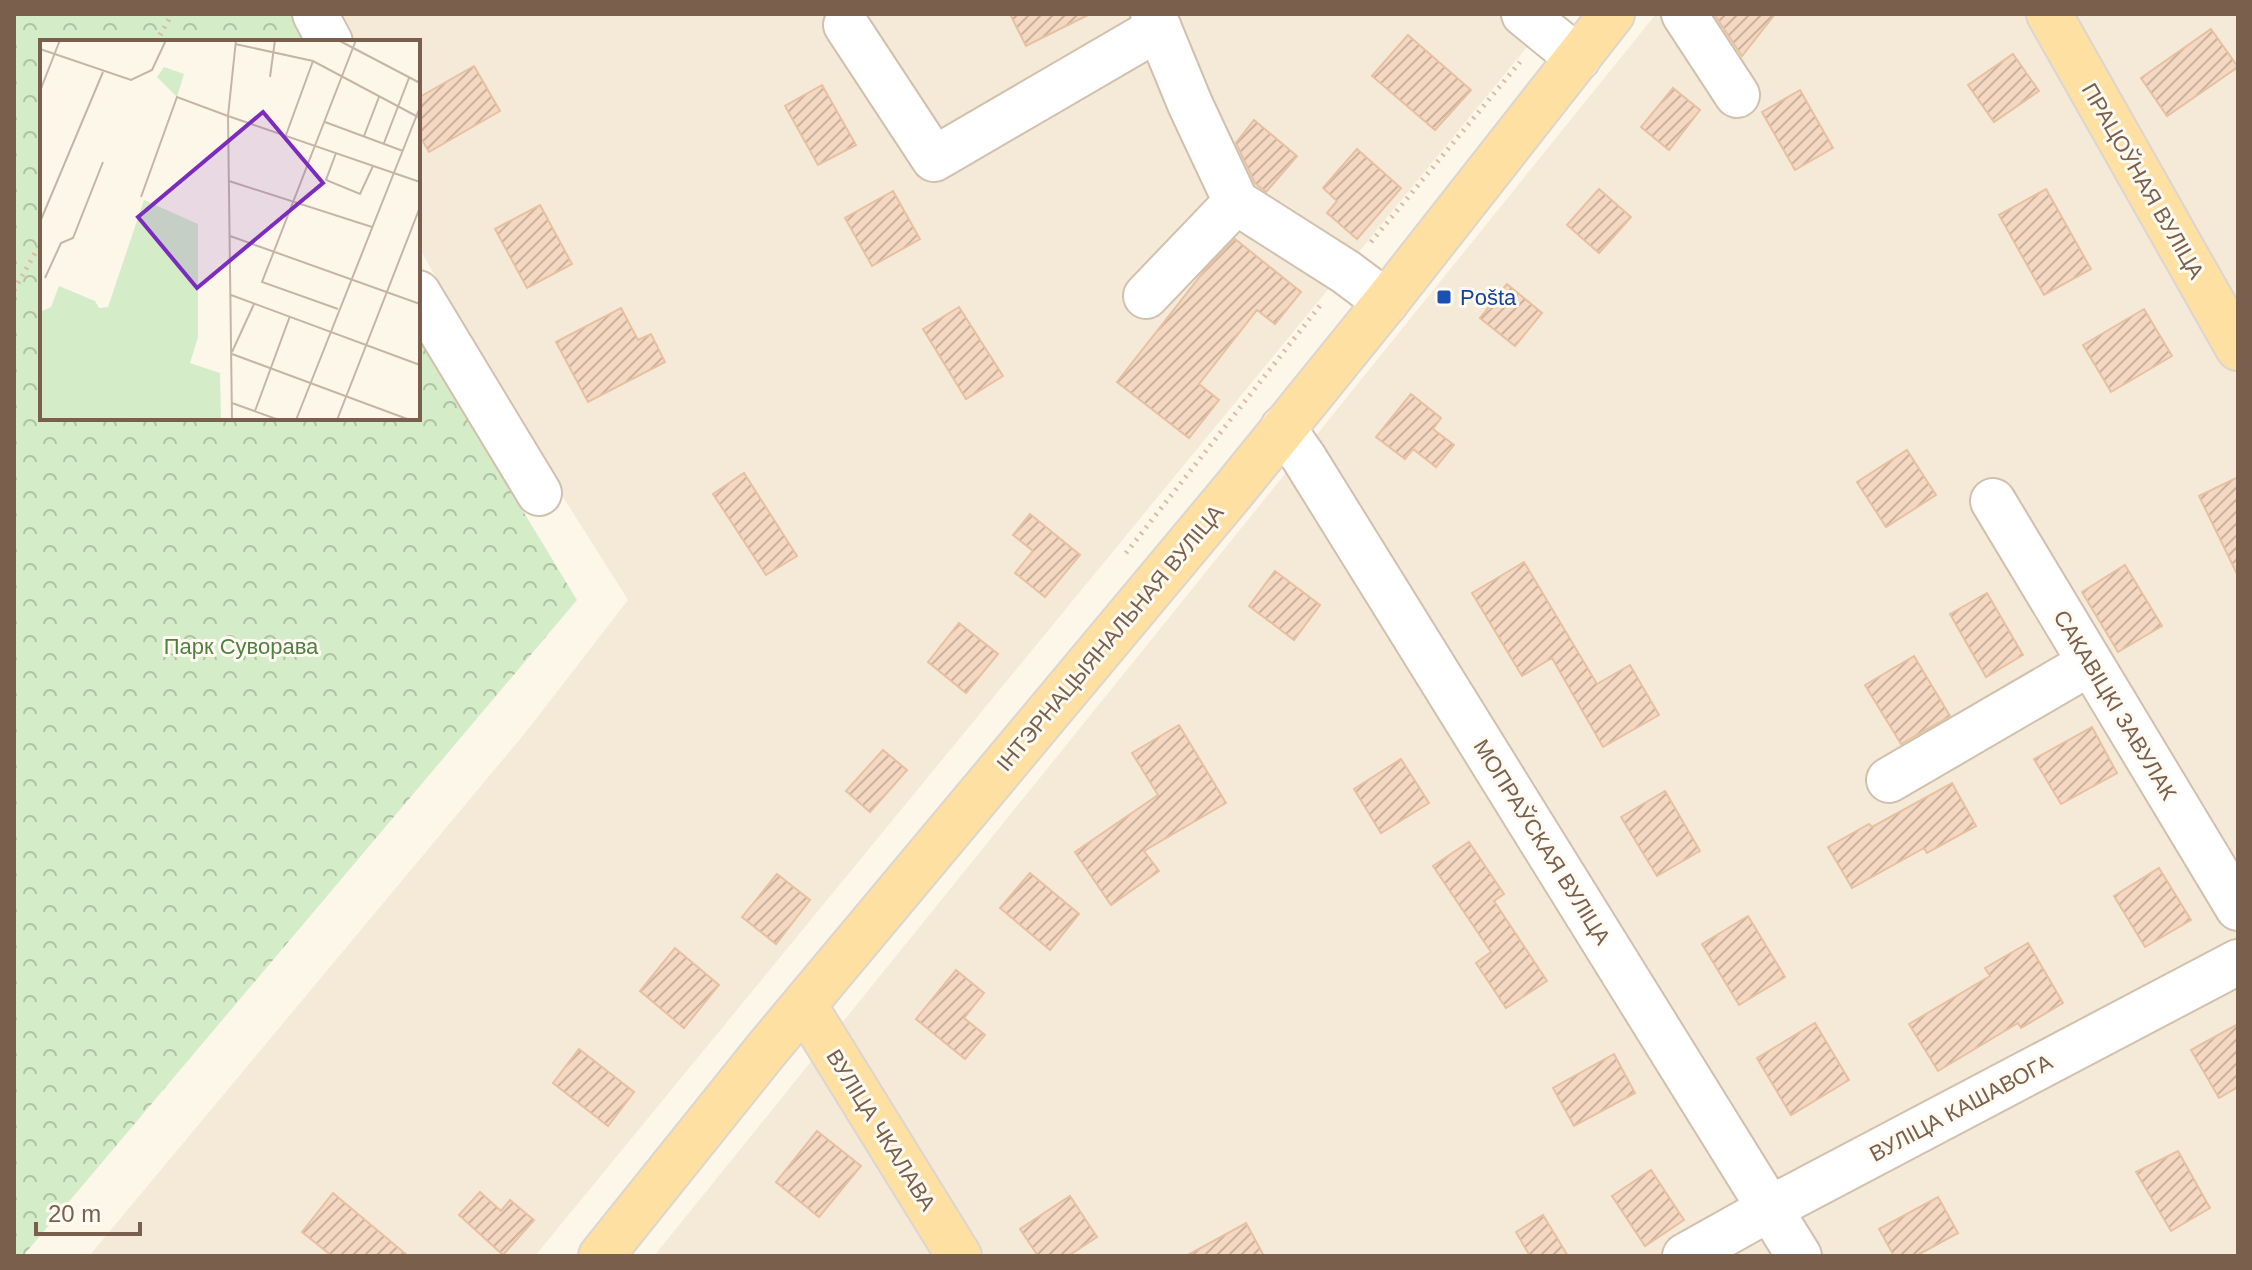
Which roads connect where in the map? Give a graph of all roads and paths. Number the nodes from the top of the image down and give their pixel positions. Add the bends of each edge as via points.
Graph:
1 (172, 14) edge
2 (315, 14) edge
3 (1524, 14) edge
4 (1612, 14) edge
5 (1684, 14) edge
6 (2049, 14) edge
7 (1156, 21) edge
8 (846, 25) dead end
9 (157, 40) edge
10 (329, 40) edge
11 (1578, 58) junction
12 (1737, 95) dead end
13 (1236, 202) junction
14 (40, 244) edge
15 (14, 290) edge
16 (420, 296) edge
17 (1146, 296) dead end
18 (1386, 302) junction
19 (2238, 348) edge
20 (1283, 428) junction
21 (539, 493) dead end
22 (1993, 501) dead end
23 (2090, 663) junction
24 (1889, 780) dead end
25 (2238, 908) edge
26 (2238, 962) edge
27 (804, 1005) junction
28 (1769, 1209) junction
29 (601, 1256) edge
30 (959, 1256) edge
31 (1685, 1256) edge
32 (1799, 1256) edge

1 - 9 path
2 - 10 street
3 - 11 street
4 - 11 main road, ІНТЭРНАЦЫЯНАЛЬНАЯ ВУЛІЦА
5 - 12 street
6 - 19 main road, ПРАЦОЎНАЯ ВУЛІЦА
7 - 8 street via 934,159
7 - 13 street
11 - 18 main road, ІНТЭРНАЦЫЯНАЛЬНАЯ ВУЛІЦА
13 - 17 street
13 - 18 street
14 - 15 path
16 - 21 street
18 - 20 main road, ІНТЭРНАЦЫЯНАЛЬНАЯ ВУЛІЦА
20 - 27 main road, ІНТЭРНАЦЫЯНАЛЬНАЯ ВУЛІЦА
20 - 28 street, МОПРАЎСКАЯ ВУЛІЦА
22 - 23 street, САКАВІЦКІ ЗАВУЛАК
23 - 24 street
23 - 25 street, САКАВІЦКІ ЗАВУЛАК
26 - 28 street, ВУЛІЦА КАШАВОГА
27 - 29 main road, ІНТЭРНАЦЫЯНАЛЬНАЯ ВУЛІЦА
27 - 30 main road, ВУЛІЦА ЧКАЛАВА
28 - 31 street, ВУЛІЦА КАШАВОГА
28 - 32 street, МОПРАЎСКАЯ ВУЛІЦА

